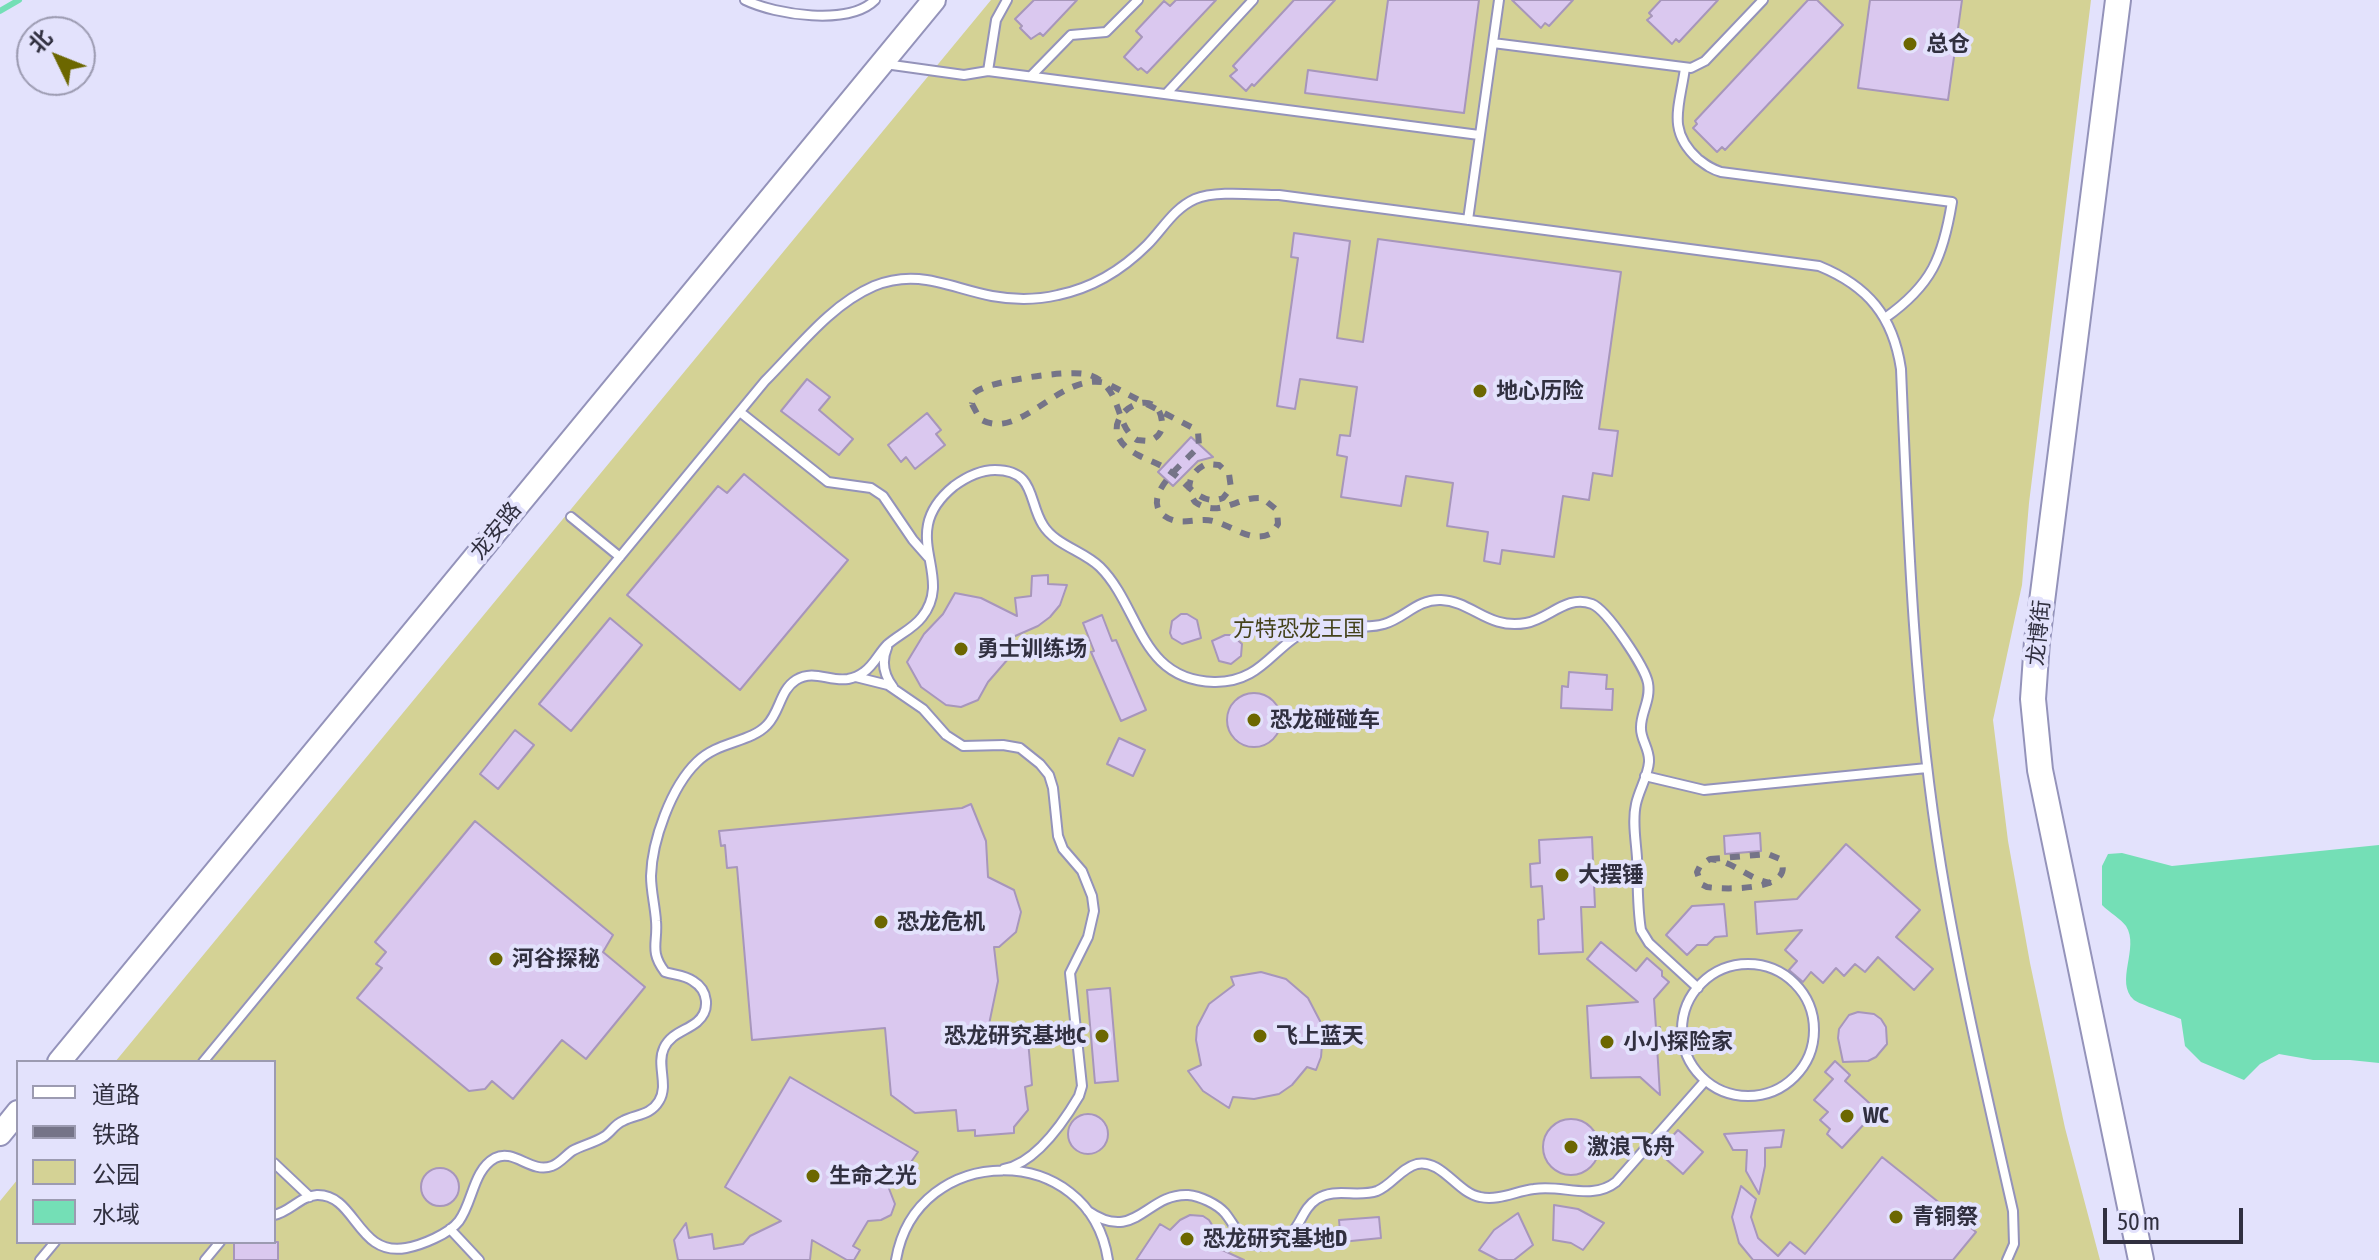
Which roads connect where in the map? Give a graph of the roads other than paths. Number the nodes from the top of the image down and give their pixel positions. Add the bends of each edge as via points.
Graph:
1 (745, 0) edge
2 (875, 0) edge
3 (934, 0) edge
4 (1007, 0) edge
5 (1138, 0) edge
6 (1253, 0) edge
7 (1499, 0) edge
8 (1763, 0) edge
9 (2118, 0) edge
10 (1493, 43) junction
11 (881, 64) junction
12 (1685, 68) junction
13 (988, 71) junction
14 (1031, 76) junction
15 (1166, 94) junction
16 (1479, 135) junction
17 (1468, 220) junction
18 (1885, 318) junction
19 (740, 412) junction
20 (571, 517) dead end
21 (620, 557) junction
22 (928, 557) junction
23 (889, 643) junction
24 (855, 677) junction
25 (896, 690) junction
26 (1927, 768) junction
27 (1645, 776) junction
28 (1698, 988) junction
29 (61, 1060) edge
30 (205, 1060) edge
31 (1705, 1081) junction
32 (16, 1114) edge
33 (0, 1134) edge
34 (276, 1165) edge
35 (1004, 1169) junction
36 (310, 1197) junction
37 (1088, 1211) junction
38 (276, 1214) edge
39 (450, 1229) junction
40 (53, 1244) edge
41 (218, 1244) edge
42 (40, 1260) edge
43 (205, 1260) edge
44 (479, 1260) edge
45 (896, 1260) edge
46 (1108, 1260) edge
47 (2007, 1260) edge
48 (2141, 1260) edge

1 - 2 lane via 799,15 841,15
3 - 11 main road, 龙安路
4 - 13 lane via 996,20
5 - 14 lane via 1106,32 1079,32 1065,39
6 - 15 lane
7 - 10 lane
8 - 12 lane via 1705,61
9 - 48 main road, 龙博街 via 2033,699 2040,770
10 - 12 lane
10 - 16 lane
11 - 13 lane via 964,75
11 - 29 main road, 龙安路
12 - 18 lane via 1678,132 1708,167 1952,202 1945,241 1927,281
13 - 14 lane
14 - 15 lane
15 - 16 lane
16 - 17 lane
17 - 18 lane via 1819,266 1856,284
17 - 19 lane via 1279,195 1198,198 1172,215 1133,259 1097,281 1059,295 1005,298 912,278 862,291 830,314
18 - 26 lane via 1901,369 1910,572
19 - 21 lane
19 - 22 lane via 828,482 871,488 883,496
20 - 21 lane
21 - 30 lane
22 - 23 lane via 933,582 929,606 922,618
22 - 27 lane via 927,526 939,499 961,481 987,470 1009,472 1032,491 1041,524 1050,534 1089,557 1112,580 1141,637 1159,658 1177,672 1211,682 1250,674 1316,627 1382,625 1424,602 1450,601 1493,622 1515,624 1572,603 1592,604 1606,615 1645,670
23 - 24 lane
23 - 25 lane via 884,669
24 - 25 lane
24 - 39 lane via 815,674 796,680 769,723 707,753 669,802 651,877 654,952 665,972 695,982 707,1000 696,1024 664,1047 659,1101 644,1115 624,1120 550,1167 532,1167 511,1156 495,1158 485,1166 465,1211
25 - 35 lane via 953,741 1020,748 1040,764 1053,788 1063,849 1082,871 1092,896 1092,923 1070,973 1079,1096 1033,1155
26 - 27 lane via 1704,790
26 - 47 lane via 1962,979 2013,1211 2014,1244
27 - 28 lane via 1635,815 1641,930
28 - 31 lane via 1687,1005 1682,1032 1688,1059
28 - 31 lane via 1726,968 1767,967 1800,990 1814,1029 1802,1068 1769,1093 1729,1094
31 - 37 lane via 1616,1182 1597,1192 1544,1187 1481,1198 1435,1167 1418,1164 1376,1191 1316,1199 1293,1232 1263,1246 1238,1235 1224,1211 1190,1195 1169,1199 1126,1222 1106,1222
32 - 33 main road
34 - 36 lane
35 - 37 lane via 1054,1182
35 - 45 lane via 968,1174 937,1191 913,1217
36 - 38 lane
36 - 39 lane via 336,1200 369,1239 391,1248 405,1248
37 - 46 lane
39 - 44 lane
40 - 42 lane
41 - 43 lane

